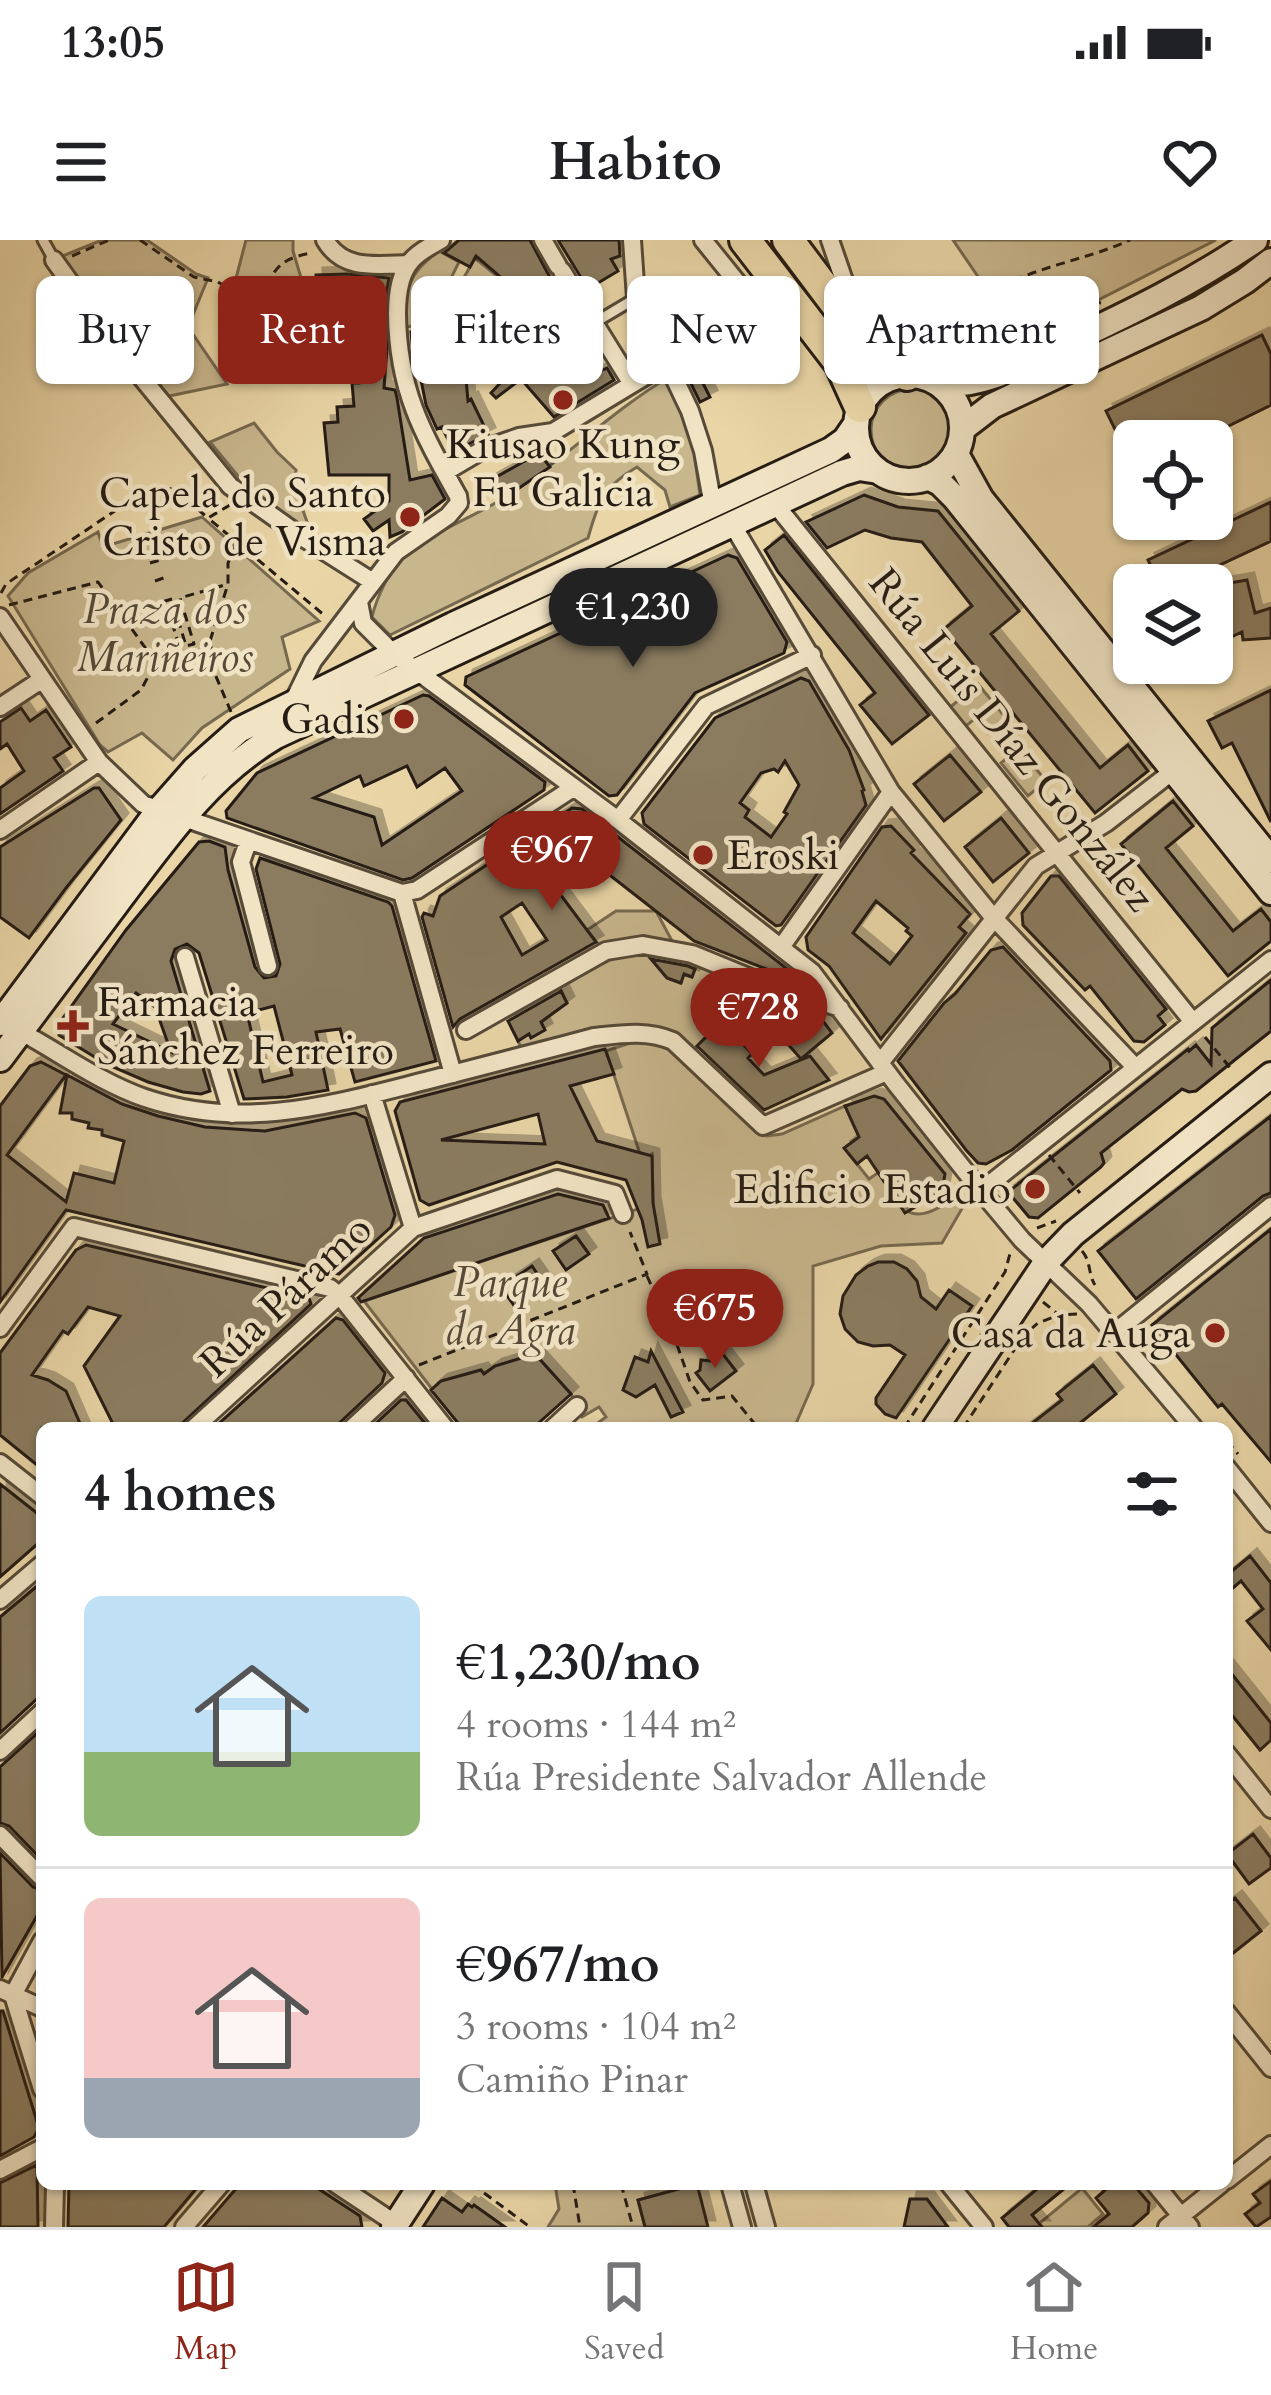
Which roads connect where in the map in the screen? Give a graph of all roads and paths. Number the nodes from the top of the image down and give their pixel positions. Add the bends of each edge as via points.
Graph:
1 (43, 240) edge
2 (109, 240) edge
3 (140, 240) edge
4 (441, 240) edge
5 (542, 240) edge
6 (632, 240) edge
7 (703, 240) edge
8 (746, 240) edge
9 (788, 240) edge
10 (830, 240) edge
11 (1130, 240) edge
12 (1255, 240) edge
13 (327, 245) edge
14 (413, 253) edge
15 (1271, 260) edge
16 (56, 261) junction
17 (565, 276) edge
18 (634, 276) edge
19 (740, 276) edge
20 (765, 276) edge
21 (842, 276) edge
22 (1025, 276) edge
23 (824, 289) edge
24 (1099, 327) edge
25 (800, 332) edge
26 (603, 337) edge
27 (627, 376) edge
28 (632, 384) edge
29 (677, 384) edge
30 (880, 384) edge
31 (940, 384) edge
32 (858, 416) junction
33 (959, 441) junction
34 (878, 471) junction
35 (445, 472) junction
36 (928, 478) junction
37 (212, 482) dead end
38 (174, 489) junction
39 (236, 502) dead end
40 (775, 504) junction
41 (713, 506) junction
42 (208, 518) junction
43 (732, 524) junction
44 (238, 543) junction
45 (164, 559) dead end
46 (150, 563) dead end
47 (169, 576) dead end
48 (155, 581) dead end
49 (373, 582) junction
50 (228, 584) junction
51 (1, 593) edge
52 (359, 602) junction
53 (4, 611) edge
54 (330, 621) dead end
55 (327, 641) junction
56 (385, 646) junction
57 (812, 656) junction
58 (155, 662) junction
59 (417, 670) junction
60 (41, 680) junction
61 (293, 702) junction
62 (0, 707) edge
63 (232, 715) dead end
64 (89, 728) dead end
65 (99, 762) junction
66 (1173, 771) junction
67 (573, 788) junction
68 (891, 792) junction
69 (158, 811) junction
70 (184, 819) junction
71 (618, 820) junction
72 (0, 830) edge
73 (248, 842) junction
74 (1057, 853) junction
75 (1271, 860) edge
76 (1271, 892) edge
77 (402, 893) junction
78 (993, 917) junction
79 (782, 946) junction
80 (185, 957) dead end
81 (1271, 960) edge
82 (268, 966) dead end
83 (753, 979) junction
84 (841, 1008) junction
85 (739, 1018) dead end
86 (5, 1024) edge
87 (1196, 1027) junction
88 (466, 1030) dead end
89 (0, 1059) edge
90 (884, 1067) junction
91 (1135, 1067) junction
92 (1232, 1070) dead end
93 (453, 1074) junction
94 (1271, 1075) edge
95 (372, 1094) junction
96 (232, 1114) junction
97 (1047, 1154) dead end
98 (981, 1191) junction
99 (1080, 1193) dead end
100 (1271, 1206) edge
101 (623, 1214) joint
102 (1058, 1224) dead end
103 (413, 1228) junction
104 (1035, 1229) dead end
105 (1011, 1249) dead end
106 (1086, 1256) dead end
107 (1046, 1261) junction
108 (647, 1274) junction
109 (1098, 1289) dead end
110 (340, 1296) junction
111 (1044, 1302) dead end
112 (1059, 1315) junction
113 (1076, 1315) dead end
114 (0, 1328) edge
115 (1114, 1333) junction
116 (406, 1378) junction
117 (577, 1406) dead end
118 (201, 1422) edge
119 (358, 1422) edge
120 (440, 1422) edge
121 (560, 1422) edge
122 (753, 1422) edge
123 (908, 1422) edge
124 (953, 1422) edge
125 (953, 1422) edge
126 (1189, 1422) edge
127 (0, 1463) edge
128 (1233, 1476) edge
129 (36, 1491) edge
130 (1271, 1523) edge
131 (36, 1569) edge
132 (0, 1600) edge
133 (36, 1718) edge
134 (0, 1751) edge
135 (1233, 1762) edge
136 (1271, 1809) edge
137 (0, 1835) edge
138 (36, 1872) edge
139 (36, 1950) edge
140 (6, 1992) edge
141 (36, 2005) edge
142 (1233, 2020) edge
143 (1271, 2068) edge
144 (36, 2073) edge
145 (1271, 2145) edge
146 (36, 2150) edge
147 (0, 2170) edge
148 (1233, 2175) edge
149 (55, 2190) edge
150 (216, 2190) edge
151 (345, 2190) edge
152 (418, 2190) edge
153 (480, 2190) edge
154 (574, 2190) edge
155 (623, 2190) edge
156 (732, 2190) edge
157 (756, 2190) edge
158 (954, 2190) edge
159 (1159, 2190) edge
160 (1215, 2190) edge
161 (1179, 2223) edge
162 (395, 2225) edge
163 (54, 2227) edge
164 (184, 2227) edge
165 (530, 2227) edge
166 (580, 2227) edge
167 (633, 2227) edge
168 (742, 2227) edge
169 (766, 2227) edge
170 (984, 2227) edge

1 - 16 lane
2 - 16 path
3 - 13 path via 194,277 251,300 281,263
4 - 14 street
5 - 17 street
6 - 18 street
7 - 19 street
8 - 20 highway
9 - 23 highway
10 - 21 street
11 - 22 path
12 - 24 main road
13 - 14 street via 360,265
14 - 35 street via 397,302 404,381
15 - 33 main road via 1201,308 992,406
16 - 49 street via 219,474
25 - 32 highway via 840,363
26 - 27 street
28 - 35 street via 553,432 484,449
29 - 41 street
30 - 32 main road
31 - 33 main road via 956,403
32 - 34 main road via 863,455
32 - 41 main road via 837,446
33 - 36 main road
33 - 75 main road via 981,500
34 - 36 main road
34 - 40 main road via 850,470
35 - 49 street via 456,508 404,545
36 - 66 main road via 955,498
37 - 38 path
38 - 42 path
38 - 51 path via 143,492
39 - 42 path
40 - 43 main road
40 - 74 street, Rúa Luis Díaz González
41 - 56 main road
42 - 44 path
43 - 57 street
43 - 59 main road
44 - 50 path
44 - 54 path
45 - 46 path
47 - 48 path
49 - 52 street
50 - 58 path via 180,598 194,644 186,646 172,599 164,599 180,648
50 - 63 path via 210,641
52 - 55 street
52 - 56 street via 363,623
53 - 58 path via 98,582
53 - 60 street
55 - 56 street via 360,634
55 - 61 street
56 - 59 street
56 - 61 main road
57 - 68 street
57 - 71 street via 706,706
58 - 64 path via 141,690
59 - 67 street
59 - 70 main road via 246,754
60 - 62 street
60 - 65 street
61 - 69 main road via 218,746
65 - 69 street
65 - 72 street
66 - 74 street
66 - 76 main road
67 - 71 street
67 - 77 street
68 - 78 street
68 - 79 street
69 - 70 street
69 - 86 main road
70 - 73 street
70 - 86 main road
71 - 79 street
73 - 77 street
73 - 82 street via 241,862
74 - 78 street
74 - 87 street, Rúa Luis Díaz González
77 - 93 street
78 - 90 street
78 - 91 street
79 - 84 street
80 - 96 street
81 - 87 street
83 - 84 street
83 - 85 path
83 - 88 street via 692,954 644,945 606,951
84 - 90 street
86 - 89 main road
86 - 96 street via 120,1088
87 - 91 street
87 - 92 path
90 - 93 street via 763,1126 686,1051 658,1035 594,1037
90 - 98 street
91 - 98 street
93 - 95 street
94 - 107 main road
95 - 96 street via 298,1112
95 - 103 street
97 - 99 path
98 - 107 street
100 - 115 street
101 - 103 street, Rúa Páramo via 615,1194 557,1179
101 - 108 path
102 - 104 path
103 - 110 street, Rúa Páramo
105 - 123 path via 1005,1273
106 - 109 path
107 - 115 street
107 - 124 main road
108 - 116 path via 415,1366
108 - 122 path via 690,1382 703,1400 732,1396
110 - 114 street via 74,1227
110 - 116 street
110 - 118 street, Rúa Páramo
111 - 112 path
112 - 113 path
112 - 125 path via 1024,1335
115 - 126 street
116 - 119 street
116 - 120 street
117 - 121 street
127 - 129 street
128 - 130 street
131 - 132 street
133 - 134 street
135 - 136 street
137 - 138 street
139 - 140 street
140 - 141 street
140 - 144 street
142 - 143 street
145 - 148 street
146 - 147 street
149 - 163 street
150 - 164 street
151 - 162 street
152 - 162 main road
153 - 165 path
154 - 166 path
155 - 167 path
156 - 168 street
157 - 169 street
158 - 170 street
159 - 161 street
160 - 161 street

